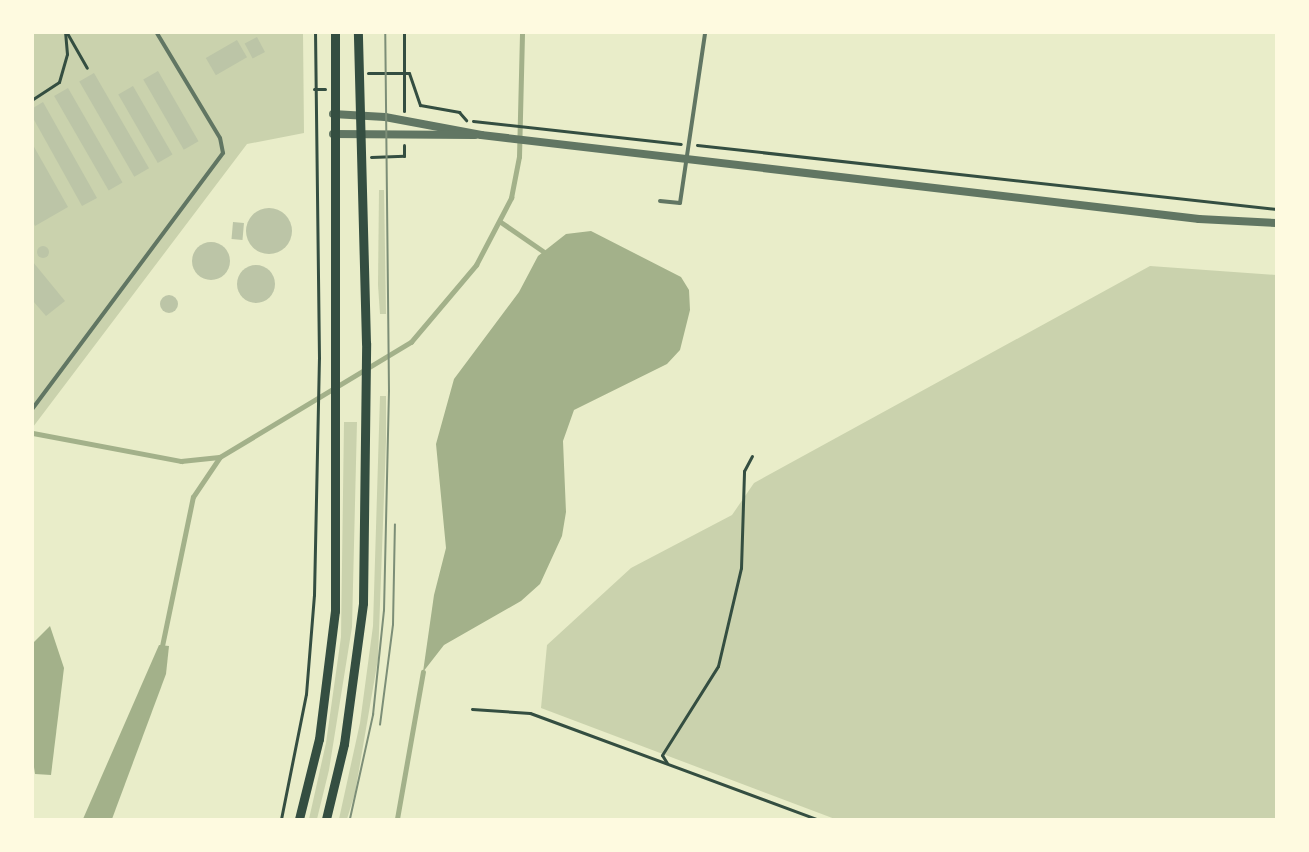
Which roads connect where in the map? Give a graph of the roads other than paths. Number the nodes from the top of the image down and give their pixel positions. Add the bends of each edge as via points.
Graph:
1 (158, 33) edge
2 (335, 33) edge
3 (358, 33) edge
4 (705, 33) edge
5 (333, 114) junction
6 (361, 114) junction
7 (333, 134) junction
8 (363, 135) junction
9 (481, 135) junction
10 (688, 159) junction
11 (660, 201) dead end
12 (1276, 223) edge
13 (33, 408) edge
14 (299, 819) edge
15 (326, 819) edge

1 - 13 lane via 222,140 223,153
2 - 5 main road
3 - 6 main road
4 - 10 lane
5 - 6 street
5 - 7 main road
6 - 8 main road
6 - 9 street via 446,125
7 - 8 street
7 - 14 main road via 335,611 319,739
8 - 9 street
8 - 15 main road via 363,603 344,744
9 - 10 street
10 - 11 lane via 680,202
10 - 12 street via 1199,219

